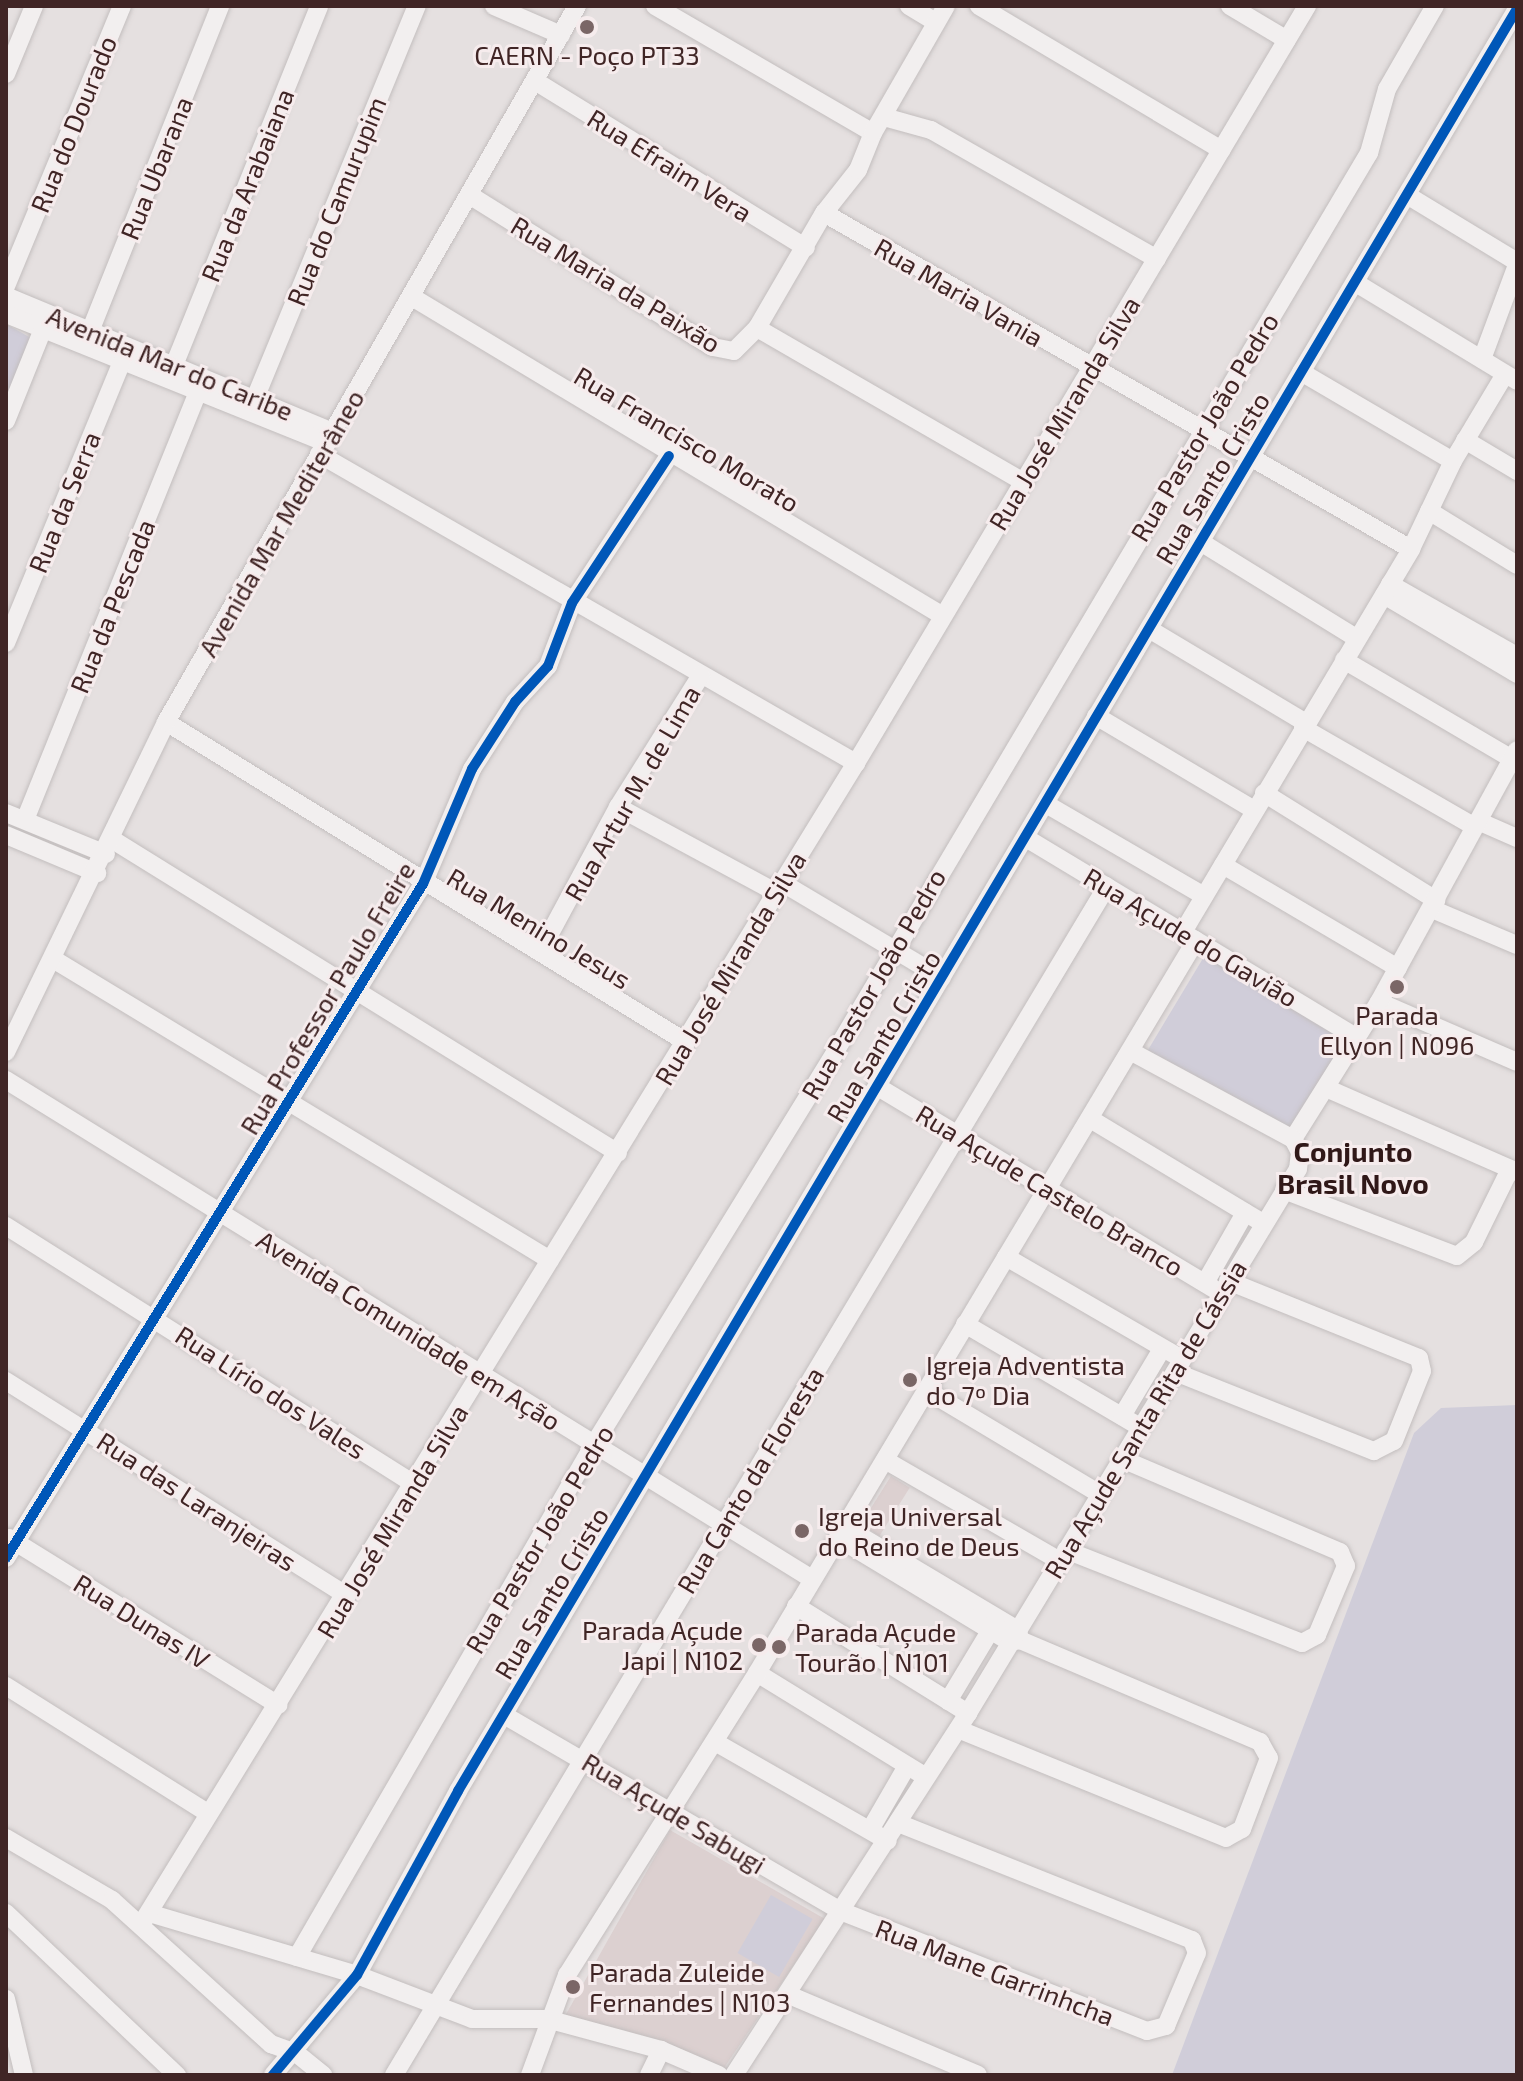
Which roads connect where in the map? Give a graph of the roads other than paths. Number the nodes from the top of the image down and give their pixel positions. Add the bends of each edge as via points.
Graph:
1 (34, 6) edge
2 (122, 6) edge
3 (220, 6) edge
4 (319, 6) edge
5 (417, 6) edge
6 (494, 6) edge
7 (577, 6) edge
8 (655, 6) edge
9 (909, 6) edge
10 (979, 6) edge
11 (1230, 6) edge
12 (1307, 6) edge
13 (1435, 6) edge
14 (1517, 9) edge
15 (941, 14) edge
16 (14, 34) edge
17 (561, 35) junction
18 (1287, 40) junction
19 (6, 74) edge
20 (535, 81) junction
21 (878, 125) junction
22 (1222, 150) junction
23 (1407, 195) junction
24 (471, 196) junction
25 (824, 213) junction
26 (806, 248) junction
27 (1157, 259) junction
28 (1517, 263) edge
29 (1356, 283) junction
30 (6, 286) edge
31 (6, 296) edge
32 (412, 297) junction
33 (6, 314) edge
34 (757, 328) junction
35 (43, 329) junction
36 (91, 329) junction
37 (1482, 359) junction
38 (122, 361) junction
39 (175, 363) junction
40 (1093, 372) junction
41 (1301, 372) junction
42 (1511, 378) edge
43 (198, 392) junction
44 (256, 396) junction
45 (6, 421) edge
46 (1202, 429) junction
47 (1465, 440) junction
48 (326, 443) junction
49 (669, 456) junction
50 (1249, 457) junction
51 (1453, 461) junction
52 (1517, 471) edge
53 (1022, 481) junction
54 (1429, 511) junction
55 (1199, 541) junction
56 (1411, 549) junction
57 (1517, 565) edge
58 (1387, 590) junction
59 (572, 603) junction
60 (943, 616) junction
61 (1149, 629) junction
62 (1356, 638) junction
63 (6, 643) edge
64 (1517, 656) edge
65 (1344, 660) junction
66 (1517, 674) edge
67 (701, 675) junction
68 (1096, 716) junction
69 (166, 722) junction
70 (1305, 725) junction
71 (1514, 755) edge
72 (856, 763) junction
73 (1264, 793) junction
74 (1046, 804) junction
75 (618, 807) junction
76 (1254, 810) junction
77 (6, 813) edge
78 (25, 820) junction
79 (1477, 824) junction
80 (6, 835) edge
81 (1026, 838) junction
82 (1517, 838) edge
83 (109, 847) junction
84 (1223, 865) junction
85 (97, 873) junction
86 (423, 884) junction
87 (1107, 886) junction
88 (778, 887) junction
89 (1204, 896) junction
90 (1434, 904) junction
91 (1190, 936) junction
92 (1517, 945) edge
93 (892, 949) junction
94 (540, 952) junction
95 (53, 959) junction
96 (1398, 968) junction
97 (942, 978) junction
98 (355, 990) junction
99 (1379, 1002) junction
100 (1356, 1037) junction
101 (686, 1042) junction
102 (6, 1052) edge
103 (1132, 1052) junction
104 (1517, 1062) edge
105 (6, 1080) edge
106 (878, 1087) junction
107 (1326, 1088) junction
108 (291, 1101) junction
109 (1092, 1120) junction
110 (958, 1134) junction
111 (1293, 1139) junction
112 (618, 1153) junction
113 (1515, 1170) edge
114 (1049, 1188) junction
115 (1284, 1190) junction
116 (223, 1212) junction
117 (1245, 1213) junction
118 (1263, 1223) junction
119 (6, 1226) edge
120 (1006, 1257) junction
121 (550, 1260) junction
122 (1218, 1286) junction
123 (158, 1320) junction
124 (965, 1324) junction
125 (1162, 1349) junction
126 (1178, 1365) junction
127 (481, 1377) junction
128 (6, 1381) edge
129 (926, 1390) junction
130 (1122, 1416) junction
131 (1140, 1427) junction
132 (87, 1430) junction
133 (593, 1446) junction
134 (1122, 1459) junction
135 (885, 1460) junction
136 (645, 1478) junction
137 (413, 1483) junction
138 (1100, 1494) junction
139 (722, 1527) junction
140 (842, 1532) junction
141 (9, 1546) edge
142 (1063, 1556) junction
143 (812, 1579) junction
144 (347, 1596) junction
145 (796, 1606) junction
146 (994, 1624) junction
147 (1016, 1637) junction
148 (757, 1673) junction
149 (6, 1686) edge
150 (948, 1701) junction
151 (278, 1705) junction
152 (504, 1715) junction
153 (963, 1721) junction
154 (715, 1742) junction
155 (581, 1757) junction
156 (907, 1766) junction
157 (926, 1777) junction
158 (669, 1812) junction
159 (208, 1813) junction
160 (898, 1823) junction
161 (870, 1830) junction
162 (6, 1838) edge
163 (888, 1841) junction
164 (843, 1912) junction
165 (6, 1913) edge
166 (145, 1918) junction
167 (297, 1957) junction
168 (357, 1975) junction
169 (789, 1995) junction
170 (6, 1999) edge
171 (437, 2006) junction
172 (547, 2019) junction
173 (661, 2050) junction
174 (296, 2053) junction
175 (24, 2075) edge
176 (177, 2075) edge
177 (273, 2075) edge
178 (323, 2075) edge
179 (394, 2075) edge
180 (530, 2075) edge
181 (649, 2075) edge
182 (719, 2075) edge
183 (734, 2075) edge
184 (978, 2075) edge

1 - 16 street
2 - 30 street, Rua do Dourado
3 - 36 street, Rua Ubarana
4 - 39 street, Rua da Arabaiana
5 - 44 street, Rua do Camurupim
6 - 17 street
7 - 17 street, Avenida Mar Mediterâneo
8 - 21 street
9 - 15 street
10 - 22 street
11 - 18 street
12 - 18 street, Rua José Miranda Silva
13 - 46 street, Rua Pastor João Pedro via 1387,89 1369,153
14 - 23 street, Rua Santo Cristo
15 - 21 street
16 - 19 street
17 - 20 street, Avenida Mar Mediterâneo
18 - 22 street, Rua José Miranda Silva
20 - 24 street, Avenida Mar Mediterâneo
20 - 26 street, Rua Efraim Vera
21 - 25 street via 865,160
21 - 27 street via 931,130
22 - 27 street, Rua José Miranda Silva
23 - 28 street
23 - 29 street, Rua Santo Cristo
24 - 32 street, Avenida Mar Mediterâneo
24 - 34 street, Rua Maria da Paixão via 713,347 734,351
25 - 26 street
25 - 40 street, Rua Maria Vania
26 - 34 street
27 - 40 street, Rua José Miranda Silva
28 - 37 street
29 - 37 street
29 - 41 street, Rua Santo Cristo
31 - 36 street, Avenida Mar do Caribe
32 - 48 street, Avenida Mar Mediterâneo
32 - 49 street, Rua Francisco Morato
33 - 35 street, Avenida Mar do Caribe
34 - 53 street
35 - 38 street, Avenida Mar do Caribe
35 - 45 street
36 - 39 street, Avenida Mar do Caribe
37 - 42 street
38 - 43 street, Avenida Mar do Caribe
38 - 63 street, Rua da Serra
39 - 44 street, Avenida Mar do Caribe
40 - 46 street, Rua Maria Vania
40 - 53 street, Rua José Miranda Silva
41 - 50 street, Rua Santo Cristo
41 - 51 street
42 - 47 street
43 - 48 street, Avenida Mar do Caribe
43 - 78 street, Rua da Pescada
44 - 48 street, Avenida Mar do Caribe
46 - 50 street, Rua Maria Vania
46 - 93 street, Rua Pastor João Pedro
47 - 51 street
47 - 52 street
48 - 59 street
48 - 69 street, Avenida Mar Mediterâneo
49 - 59 street, Rua Professor Paulo Freire
49 - 60 street, Rua Francisco Morato
50 - 55 street, Rua Santo Cristo
50 - 56 street, Rua Maria Vania
51 - 54 street
53 - 60 street, Rua José Miranda Silva
54 - 56 street
54 - 57 street
55 - 61 street, Rua Santo Cristo
55 - 62 street
56 - 58 street
58 - 62 street
58 - 64 street
58 - 66 street
59 - 67 street
59 - 86 street, Rua Professor Paulo Freire via 548,666 515,702 468,776
60 - 72 street, Rua José Miranda Silva
61 - 68 street, Rua Santo Cristo
61 - 70 street
62 - 65 street
65 - 70 street
65 - 71 street
67 - 72 street
67 - 75 street, Rua Artur M. de Lima
68 - 74 street, Rua Santo Cristo
68 - 76 street
69 - 83 street, Avenida Mar Mediterâneo
69 - 86 street, Rua Menino Jesus
70 - 73 street
70 - 79 street
71 - 79 street
72 - 88 street, Rua José Miranda Silva
73 - 76 street
73 - 90 street
74 - 81 street, Rua Santo Cristo
74 - 89 street
75 - 88 street
75 - 94 street, Rua Artur M. de Lima
76 - 84 street
77 - 78 street
78 - 83 street
79 - 82 street
79 - 90 street
80 - 85 street
81 - 87 street, Rua Açude do Gavião
81 - 97 street, Rua Santo Cristo
83 - 85 street, Avenida Mar Mediterâneo
83 - 98 street
84 - 89 street
84 - 96 street
85 - 95 street, Avenida Mar Mediterâneo
86 - 94 street, Rua Menino Jesus
86 - 98 street, Rua Professor Paulo Freire
87 - 91 street, Rua Açude do Gavião
87 - 110 street, Rua Canto da Floresta
88 - 93 street
88 - 101 street, Rua José Miranda Silva
89 - 91 street
90 - 92 street
90 - 96 street
91 - 100 street, Rua Açude do Gavião
91 - 103 street
93 - 97 street
93 - 133 street, Rua Pastor João Pedro via 788,1130
94 - 101 street, Rua Menino Jesus
95 - 102 street, Avenida Mar Mediterâneo
95 - 108 street
96 - 99 street
97 - 106 street, Rua Santo Cristo
98 - 108 street, Rua Professor Paulo Freire
98 - 112 street
99 - 100 street
99 - 104 street
100 - 107 street
101 - 112 street, Rua José Miranda Silva
103 - 109 street
103 - 111 street
105 - 116 street, Avenida Comunidade em Ação
106 - 110 street, Rua Açude Castelo Branco
106 - 136 street, Rua Santo Cristo
107 - 111 street
107 - 113 street
108 - 116 street, Rua Professor Paulo Freire
108 - 121 street
109 - 114 street
109 - 117 street
110 - 114 street, Rua Açude Castelo Branco
110 - 139 street, Rua Canto da Floresta
111 - 115 street, Rua Açude Santa Rita de Cássia via 1300,1159
112 - 121 street, Rua José Miranda Silva
113 - 115 street via 1474,1242 1450,1257
114 - 120 street
114 - 122 street, Rua Açude Castelo Branco
115 - 118 street, Rua Açude Santa Rita de Cássia
116 - 123 street, Rua Professor Paulo Freire
116 - 127 street, Avenida Comunidade em Ação
117 - 118 street
117 - 122 street
118 - 122 street, Rua Açude Santa Rita de Cássia
119 - 123 street, Rua Lírio dos Vales
120 - 124 street
120 - 125 street
121 - 127 street, Rua José Miranda Silva
122 - 126 street, Rua Açude Santa Rita de Cássia
122 - 126 street, Rua Açude Castelo Branco via 1419,1358 1422,1371 1394,1441 1374,1451
123 - 132 street, Rua Professor Paulo Freire
123 - 137 street, Rua Lírio dos Vales
124 - 129 street
124 - 130 street
125 - 126 street
125 - 130 street
126 - 131 street, Rua Açude Santa Rita de Cássia
127 - 133 street, Avenida Comunidade em Ação
127 - 137 street, Rua José Miranda Silva
128 - 132 street, Rua das Laranjeiras
129 - 135 street
129 - 138 street
130 - 131 street
131 - 134 street, Rua Açude Santa Rita de Cássia
132 - 141 street, Rua Professor Paulo Freire
132 - 144 street, Rua das Laranjeiras
133 - 136 street, Avenida Comunidade em Ação
133 - 167 street, Rua Pastor João Pedro
134 - 138 street, Rua Açude Santa Rita de Cássia
134 - 142 street via 1340,1552 1346,1560 1317,1635 1302,1643
135 - 140 street
135 - 142 street
136 - 139 street, Avenida Comunidade em Ação
136 - 152 street, Rua Santo Cristo
137 - 144 street, Rua José Miranda Silva
138 - 142 street, Rua Açude Santa Rita de Cássia
139 - 143 street, Avenida Comunidade em Ação
139 - 155 street, Rua Canto da Floresta
140 - 143 street
140 - 146 street
141 - 151 street, Rua Dunas IV
142 - 147 street, Rua Açude Santa Rita de Cássia
143 - 145 street
144 - 151 street, Rua José Miranda Silva
145 - 148 street
145 - 150 street
146 - 147 street
146 - 150 street
147 - 153 street, Rua Açude Santa Rita de Cássia
147 - 153 street via 1265,1746 1269,1758 1242,1829 1226,1838
148 - 154 street
148 - 156 street
149 - 159 street
150 - 153 street
151 - 159 street, Rua José Miranda Silva
152 - 155 street, Rua Açude Sabugi
152 - 168 street, Rua Santo Cristo
153 - 157 street, Rua Açude Santa Rita de Cássia
154 - 158 street
154 - 161 street
155 - 158 street, Rua Açude Sabugi
155 - 171 street, Rua Canto da Floresta
156 - 157 street
156 - 161 street
157 - 160 street, Rua Açude Santa Rita de Cássia
158 - 164 street, Rua Açude Sabugi
158 - 172 street via 567,1975
159 - 166 street, Rua José Miranda Silva
160 - 163 street, Rua Açude Santa Rita de Cássia
160 - 164 street, Rua Mane Garrinhcha via 1192,1940 1197,1953 1166,2026 1147,2031
161 - 163 street
162 - 166 street
163 - 164 street, Rua Açude Santa Rita de Cássia
164 - 169 street, Rua Açude Santa Rita de Cássia
165 - 176 street
166 - 167 street
166 - 174 street via 271,2044
167 - 168 street
168 - 171 street
168 - 174 street, Rua Santo Cristo
169 - 183 street, Rua Açude Santa Rita de Cássia
169 - 184 street
170 - 175 street
171 - 172 street via 472,2019
171 - 179 street, Rua Canto da Floresta
172 - 173 street
172 - 180 street
173 - 181 street
173 - 182 street
174 - 177 street, Rua Santo Cristo
174 - 178 street

